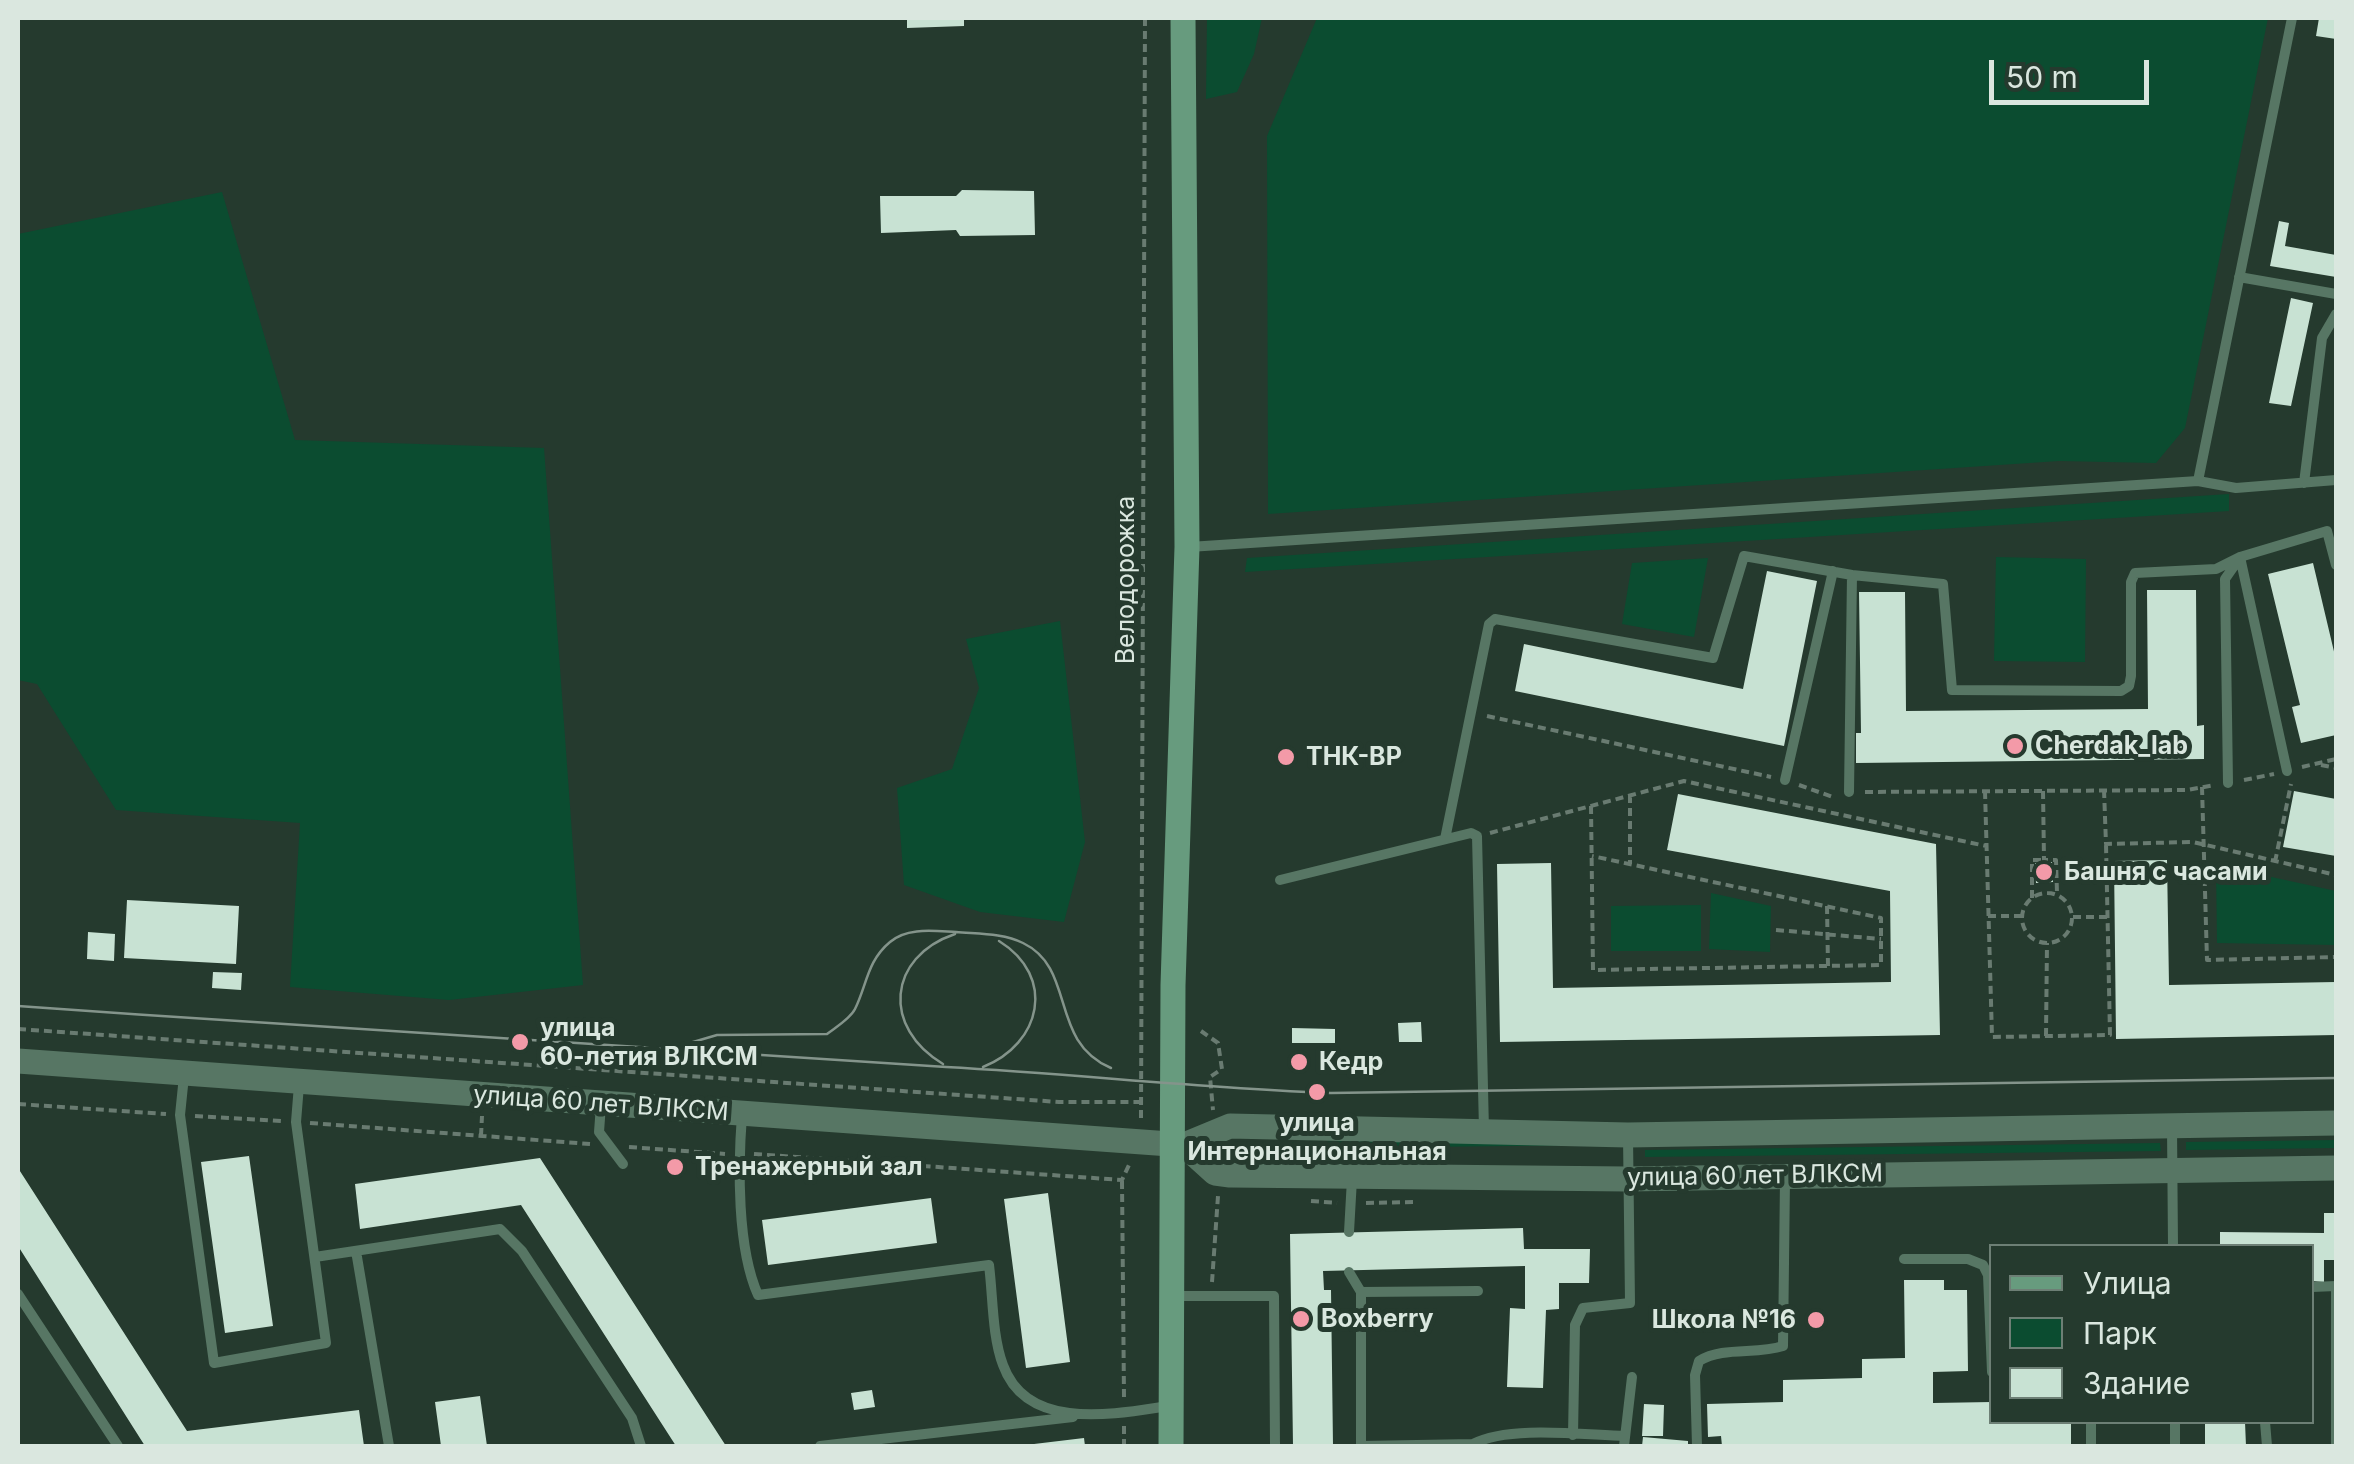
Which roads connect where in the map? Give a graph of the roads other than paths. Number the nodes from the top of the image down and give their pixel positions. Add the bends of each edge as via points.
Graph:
1 (1183, 18) edge
2 (2292, 18) edge
3 (2239, 277) junction
4 (2336, 294) edge
5 (2336, 314) edge
6 (2336, 480) edge
7 (2198, 481) junction
8 (2304, 482) junction
9 (1186, 547) junction
10 (2240, 557) junction
11 (2336, 566) edge
12 (1833, 571) junction
13 (1852, 575) junction
14 (2287, 772) road end
15 (1785, 780) road end
16 (2228, 784) road end
17 (1849, 792) road end
18 (1445, 839) junction
19 (1280, 880) dead end
20 (18, 1062) edge
21 (184, 1075) junction
22 (299, 1084) junction
23 (602, 1104) junction
24 (742, 1114) junction
25 (2336, 1123) edge
26 (2172, 1126) junction
27 (1484, 1131) junction
28 (1628, 1135) junction
29 (1178, 1145) junction
30 (623, 1164) dead end
31 (2336, 1168) edge
32 (2172, 1170) junction
33 (1352, 1173) junction
34 (1785, 1176) junction
35 (1627, 1178) junction
36 (1349, 1232) dead end
37 (2173, 1244) edge
38 (356, 1252) junction
39 (315, 1258) junction
40 (1904, 1258) dead end
41 (1349, 1272) dead end
42 (2336, 1286) edge
43 (1478, 1291) dead end
44 (1361, 1292) junction
45 (18, 1294) edge
46 (1172, 1296) junction
47 (1989, 1300) edge
48 (2336, 1376) edge
49 (1632, 1377) dead end
50 (1171, 1406) junction
51 (1080, 1416) junction
52 (1573, 1436) junction
53 (1625, 1441) edge
54 (1488, 1442) edge
55 (850, 1445) edge
56 (118, 1446) edge
57 (389, 1446) edge
58 (641, 1446) edge
59 (820, 1446) edge
60 (1171, 1446) edge
61 (1275, 1446) edge
62 (1361, 1446) edge
63 (1697, 1446) edge
64 (2336, 1446) edge

1 - 9 main road
2 - 3 lane
3 - 4 lane
3 - 7 lane
5 - 8 lane via 2322,338
6 - 8 lane
7 - 8 lane via 2236,488
7 - 9 lane
9 - 29 main road
10 - 11 lane via 2327,531
10 - 13 lane via 2216,570 2135,573 2131,676 2121,690 1952,690 1943,584
10 - 14 lane
10 - 16 lane via 2225,579
12 - 13 lane
12 - 15 lane
12 - 18 lane via 1744,556 1713,658 1495,619 1488,624
13 - 17 lane
18 - 19 lane
18 - 27 lane via 1478,836
20 - 21 street, улица 60 лет ВЛКСМ
21 - 22 street, улица 60 лет ВЛКСМ
21 - 39 lane via 180,1115 214,1362 326,1343
22 - 23 street, улица 60 лет ВЛКСМ
22 - 39 lane via 296,1122
23 - 24 street, улица 60 лет ВЛКСМ
23 - 30 lane via 599,1132
24 - 29 street, улица 60 лет ВЛКСМ
24 - 51 lane via 748,1272 758,1296 989,1265 1010,1378 1038,1405
25 - 26 street, улица 60 лет ВЛКСМ
26 - 28 street, улица 60 лет ВЛКСМ
26 - 32 lane
27 - 28 street, улица 60 лет ВЛКСМ
27 - 29 street, улица 60 лет ВЛКСМ via 1230,1126
28 - 35 lane
29 - 33 street, улица 60 лет ВЛКСМ via 1214,1173
29 - 46 main road
31 - 32 street, улица 60 лет ВЛКСМ
32 - 34 street, улица 60 лет ВЛКСМ
32 - 37 lane
33 - 35 street, улица 60 лет ВЛКСМ
33 - 36 lane
34 - 35 street, улица 60 лет ВЛКСМ
34 - 63 lane via 1783,1346 1699,1361
35 - 52 lane via 1630,1303 1583,1308 1575,1325
38 - 39 lane
38 - 57 lane
38 - 58 lane via 500,1230 522,1251 632,1418
40 - 47 lane via 1968,1259 1983,1266
41 - 44 lane
42 - 48 lane
43 - 44 lane
44 - 62 lane
45 - 56 lane
46 - 50 main road
46 - 61 lane via 1274,1296
48 - 64 lane
49 - 53 lane
50 - 51 lane
50 - 60 main road
51 - 55 lane
52 - 53 lane
52 - 54 lane
54 - 62 lane
55 - 59 lane

